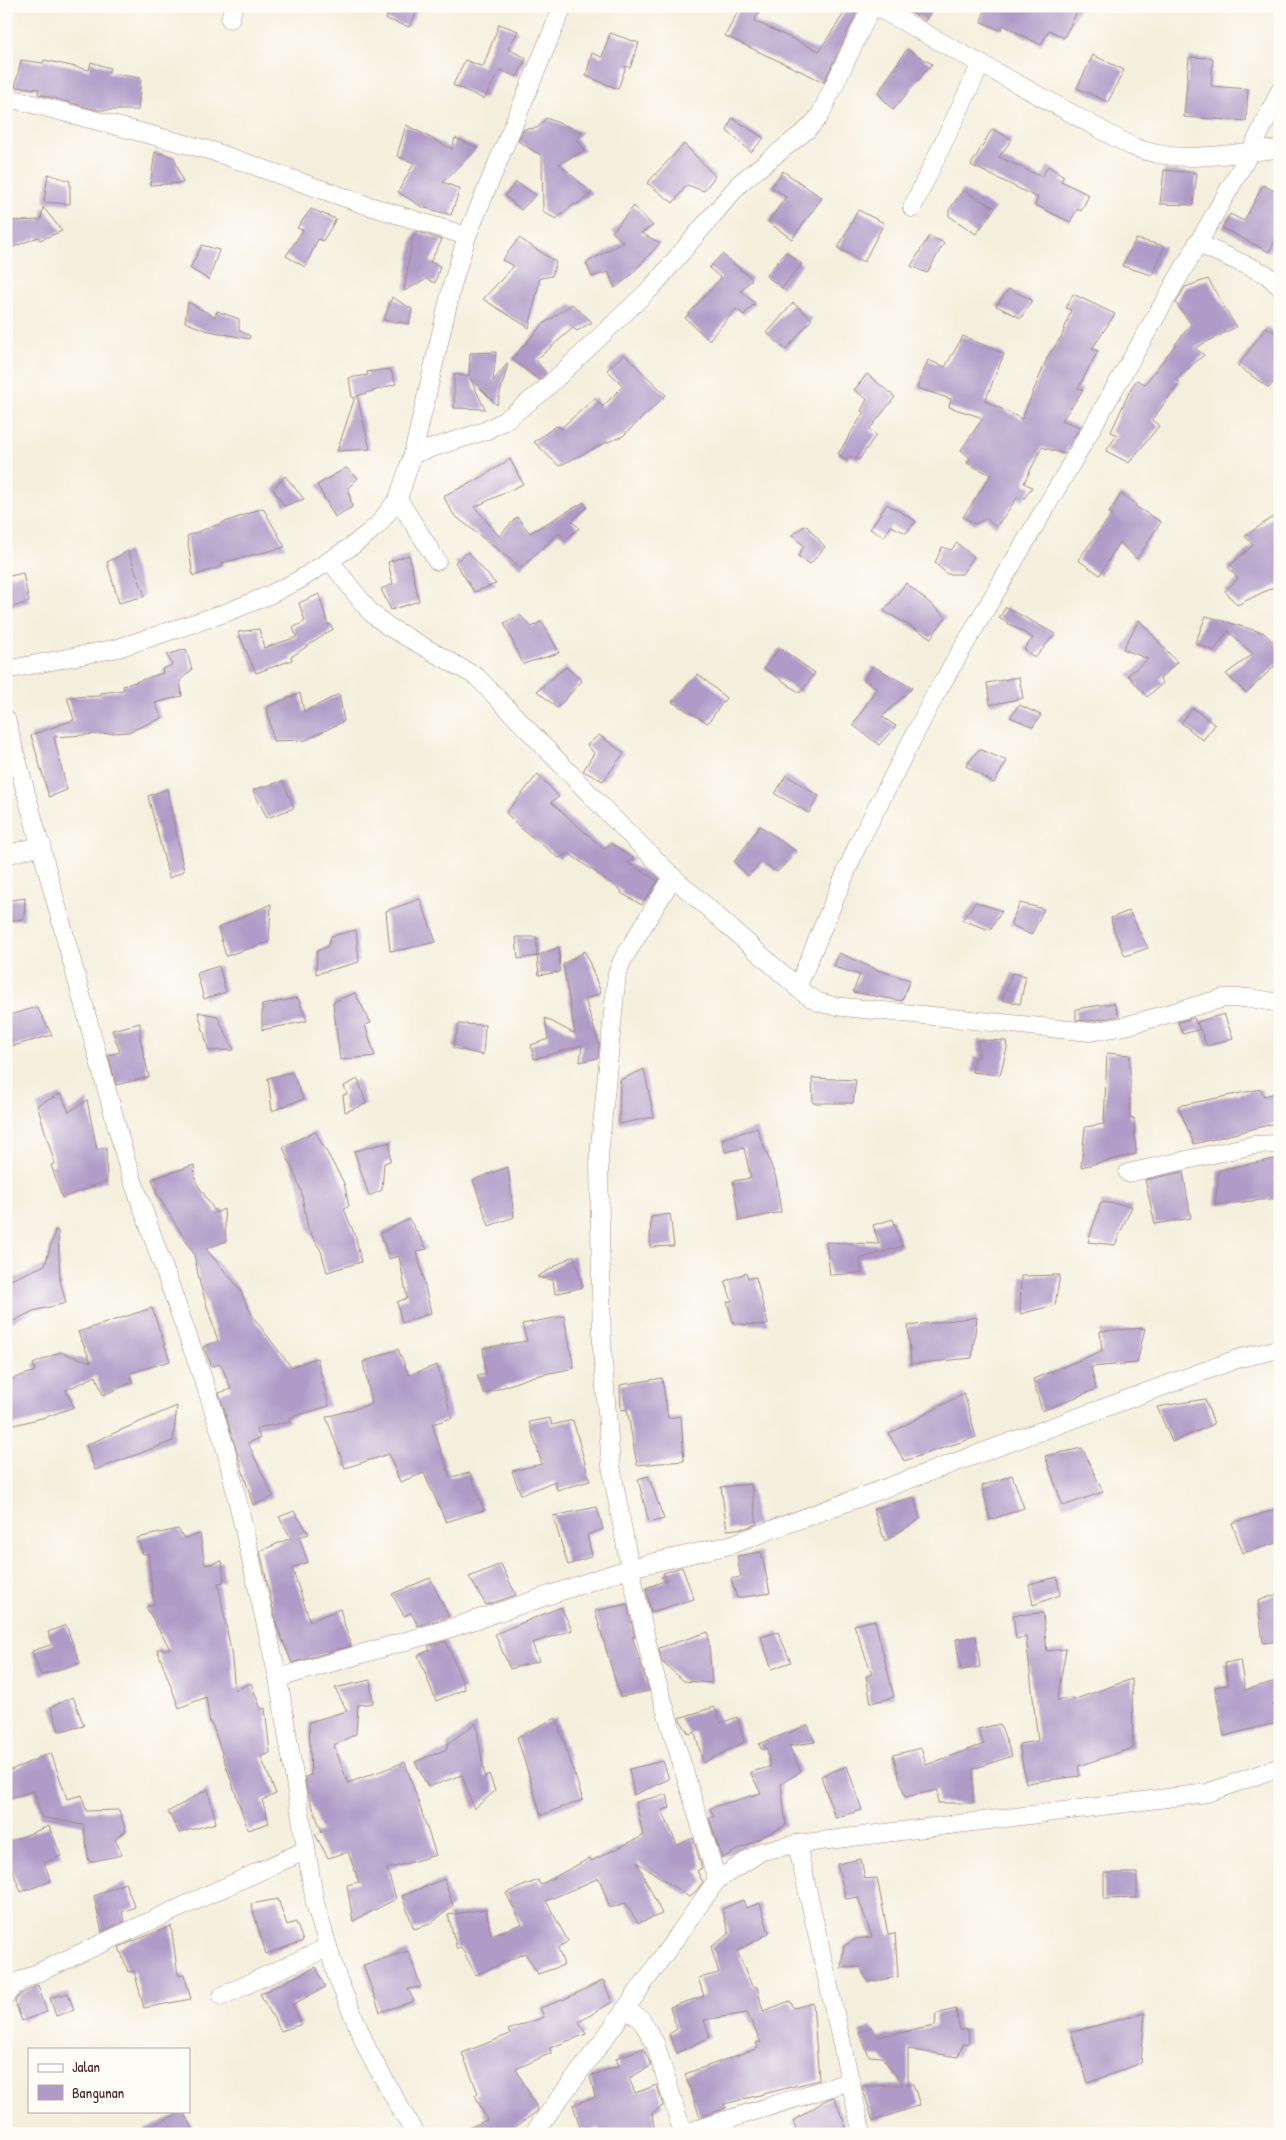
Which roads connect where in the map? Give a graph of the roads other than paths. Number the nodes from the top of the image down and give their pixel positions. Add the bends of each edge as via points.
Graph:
1 (563, 6) edge
2 (874, 6) edge
3 (981, 64) junction
4 (1280, 92) edge
5 (6, 97) edge
6 (1280, 149) edge
7 (1251, 151) junction
8 (912, 208) dead end
9 (467, 236) junction
10 (1197, 243) junction
11 (1280, 287) edge
12 (413, 454) junction
13 (398, 499) junction
14 (330, 560) junction
15 (437, 561) dead end
16 (6, 670) edge
17 (6, 719) edge
18 (42, 845) junction
19 (6, 855) edge
20 (673, 877) junction
21 (797, 988) junction
22 (1280, 1004) edge
23 (1280, 1144) edge
24 (1128, 1174) dead end
25 (1280, 1349) edge
26 (630, 1568) junction
27 (278, 1678) junction
28 (1280, 1767) edge
29 (797, 1844) junction
30 (306, 1850) junction
31 (717, 1880) junction
32 (328, 1946) junction
33 (6, 1996) edge
34 (222, 1996) dead end
35 (625, 2009) junction
36 (851, 2081) junction
37 (415, 2134) edge
38 (533, 2134) edge
39 (862, 2134) edge

1 - 9 street
2 - 3 street
2 - 12 street via 819,117 740,184 636,302 543,391 504,420 485,431
3 - 7 street via 1131,146 1152,154 1194,158
3 - 8 street
4 - 7 street
5 - 9 street via 212,151 363,204
6 - 7 street
7 - 10 street
9 - 12 street via 453,282
10 - 11 street via 1266,274
10 - 21 street via 935,694 858,844
12 - 13 street
13 - 14 street via 377,526
13 - 15 street
14 - 16 street via 267,596 228,612 118,648
14 - 20 street via 370,612 477,677
17 - 18 street
18 - 19 street
18 - 27 street via 128,1164 226,1450
20 - 21 street
20 - 26 street via 617,973 599,1156 602,1348 611,1466
21 - 22 street via 818,1002 834,1006 1090,1032 1125,1026 1224,998 1250,998
23 - 24 street via 1254,1145
25 - 26 street via 1240,1358 730,1545
26 - 27 street via 448,1629
26 - 31 street via 652,1665
27 - 30 street
28 - 29 street via 1207,1793
29 - 31 street via 762,1851
29 - 36 street
30 - 32 street via 315,1903
30 - 33 street via 22,1980
31 - 35 street
32 - 34 street
32 - 37 street via 337,1977 369,2053
35 - 36 street via 641,2019 655,2042 684,2130 691,2131
35 - 38 street
36 - 39 street

